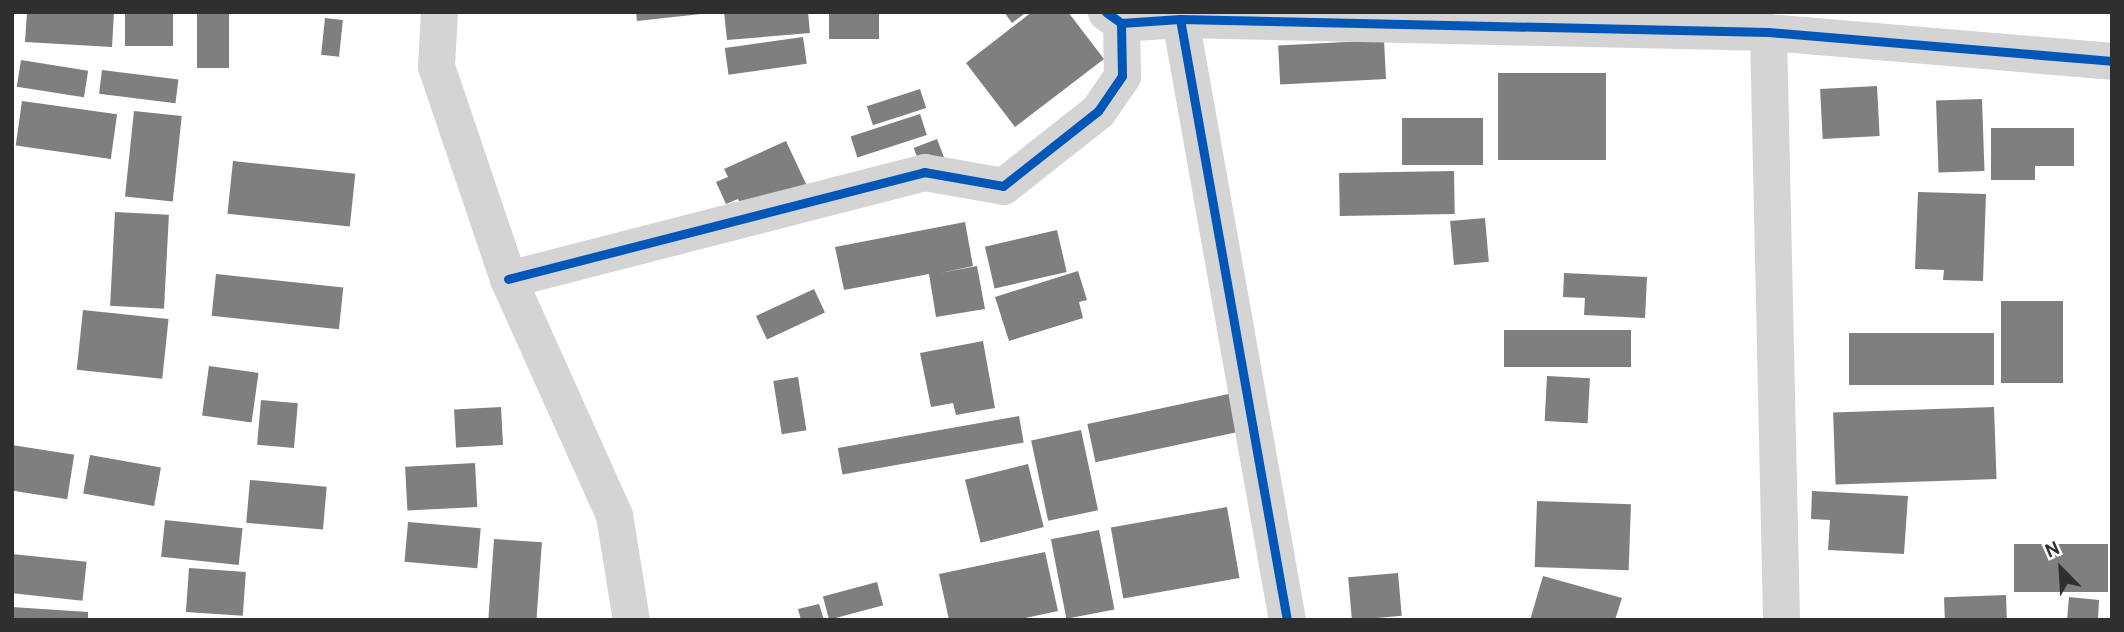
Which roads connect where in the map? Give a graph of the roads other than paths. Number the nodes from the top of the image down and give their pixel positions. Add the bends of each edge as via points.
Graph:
1 (439, 12) edge
2 (1114, 18) edge
3 (1180, 19) junction
4 (1768, 33) junction
5 (2112, 61) edge
6 (508, 279) junction
7 (1276, 617) edge
8 (631, 620) edge
9 (1781, 620) edge

1 - 6 street via 436,66
2 - 3 street
2 - 6 street via 1122,76 1098,111 1003,186 924,172
3 - 4 street
3 - 7 street
4 - 5 street
4 - 9 street
6 - 8 street via 614,515

